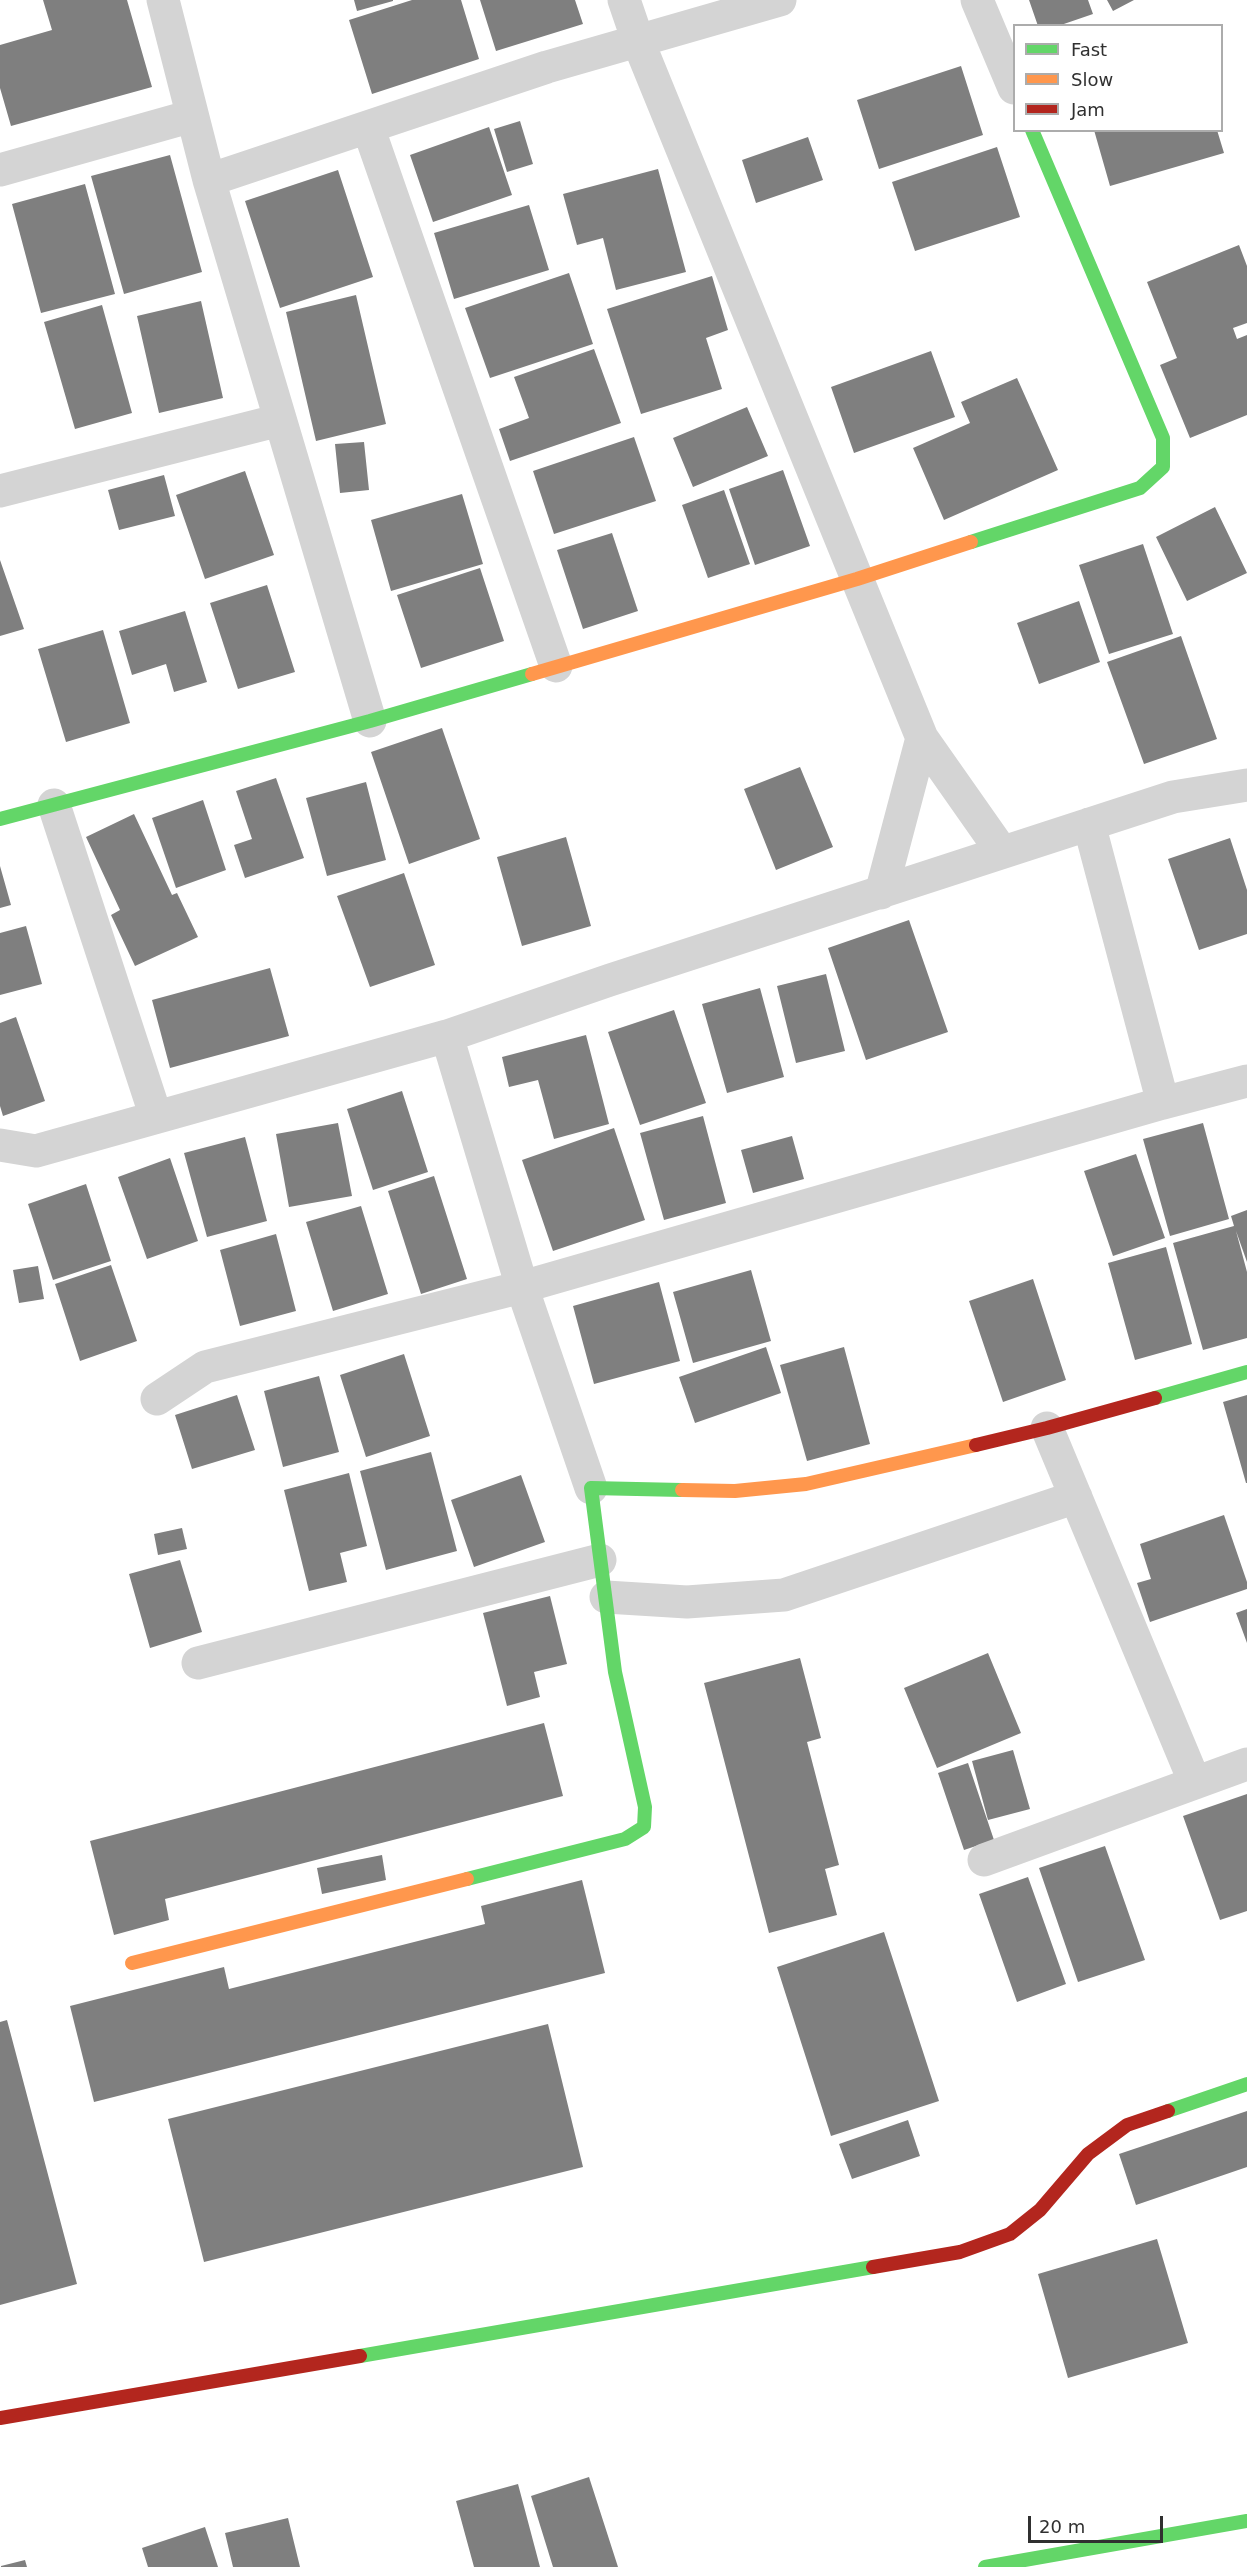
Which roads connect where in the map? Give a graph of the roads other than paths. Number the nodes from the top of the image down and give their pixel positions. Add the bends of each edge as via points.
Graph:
1 (163, 0) edge
2 (624, 0) edge
3 (780, 0) edge
4 (977, 0) edge
5 (638, 41) junction
6 (1013, 86) edge
7 (192, 116) junction
8 (368, 127) junction
9 (1033, 132) edge
10 (0, 170) edge
11 (209, 180) junction
12 (280, 420) junction
13 (0, 491) edge
14 (857, 579) junction
15 (556, 666) junction
16 (370, 721) junction
17 (922, 738) junction
18 (1247, 784) edge
19 (54, 805) junction
20 (0, 819) edge
21 (1089, 824) junction
22 (1002, 852) junction
23 (881, 893) junction
24 (447, 1036) junction
25 (1247, 1081) edge
26 (1162, 1103) junction
27 (156, 1118) junction
28 (0, 1145) edge
29 (522, 1287) junction
30 (1247, 1372) edge
31 (157, 1399) dead end
32 (1047, 1428) junction
33 (591, 1488) junction
34 (1076, 1497) junction
35 (600, 1560) junction
36 (606, 1597) junction
37 (198, 1663) dead end
38 (1247, 1764) edge
39 (1195, 1783) junction
40 (984, 1860) dead end
41 (132, 1963) dead end
42 (1247, 2084) edge
43 (0, 2418) edge
44 (1247, 2521) edge
45 (985, 2567) edge

1 - 7 street
2 - 5 street
3 - 5 street
4 - 6 street
5 - 8 street
5 - 14 street
7 - 10 street
7 - 11 street
8 - 11 street
8 - 15 street
9 - 14 street via 1163,438 1163,466 1140,488
11 - 12 street
12 - 13 street
12 - 16 street
14 - 15 street
14 - 17 street
15 - 16 street
16 - 19 street
17 - 22 street
17 - 23 street
18 - 21 street via 1173,797
19 - 20 street
19 - 27 street
21 - 22 street
21 - 26 street
22 - 23 street
23 - 24 street
24 - 27 street
24 - 29 street
25 - 26 street
26 - 29 street
27 - 28 street via 36,1151
29 - 31 street via 205,1367
29 - 33 street
30 - 32 street
32 - 33 street via 806,1484 735,1491
32 - 34 street
33 - 35 street
34 - 36 street via 784,1595 687,1602
34 - 39 street
35 - 36 street
35 - 37 street
36 - 41 street via 615,1672 645,1807 644,1827 625,1839
38 - 39 street
39 - 40 street
42 - 43 street via 1127,2125 1088,2154 1040,2210 1010,2234 960,2252
44 - 45 street

